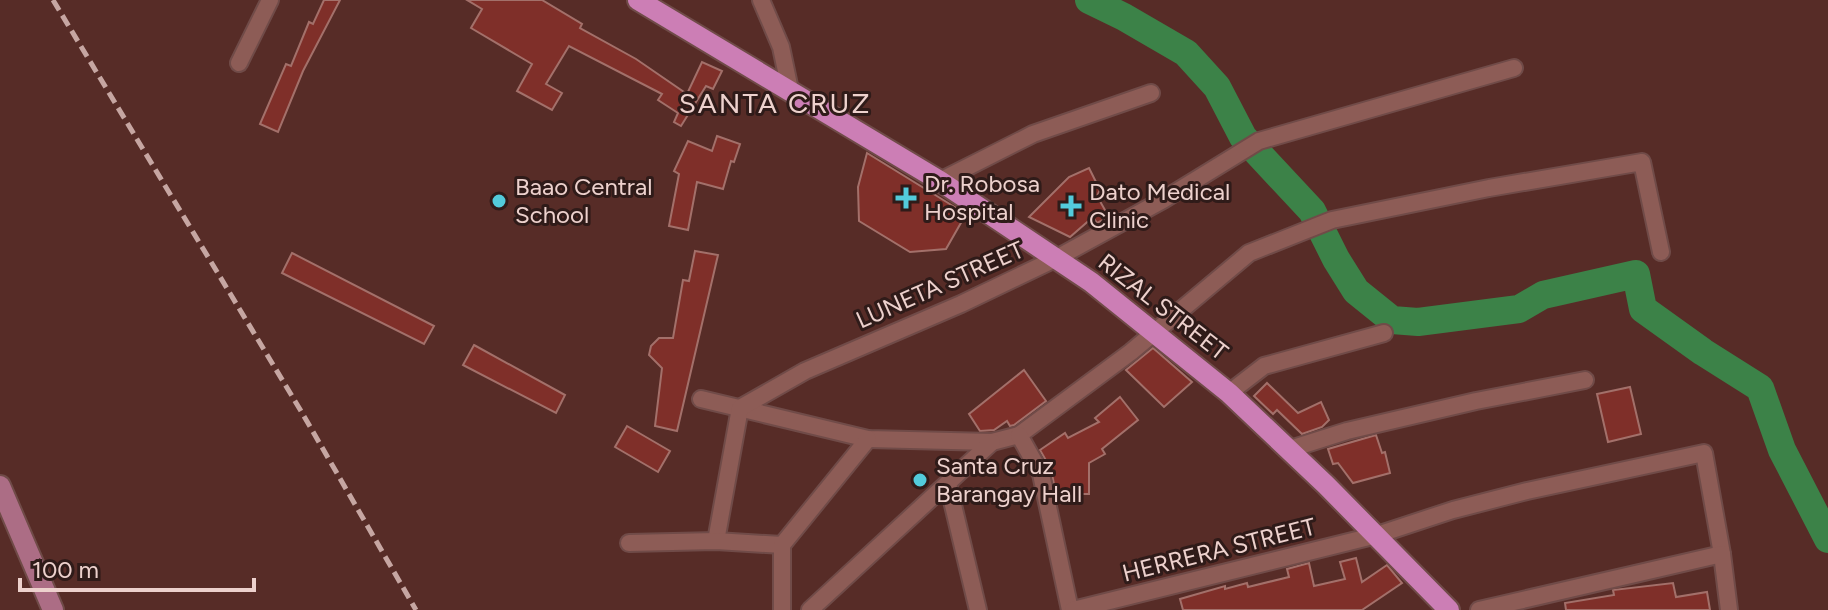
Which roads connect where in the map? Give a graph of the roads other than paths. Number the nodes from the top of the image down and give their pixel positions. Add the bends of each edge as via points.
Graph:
1 (270, 0) edge
2 (638, 0) edge
3 (761, 0) edge
4 (239, 63) dead end
5 (1514, 68) dead end
6 (790, 90) junction
7 (1151, 93) dead end
8 (940, 181) junction
9 (1661, 252) dead end
10 (1055, 259) junction
11 (1155, 331) junction
12 (1384, 333) dead end
13 (1585, 380) dead end
14 (1229, 393) junction
15 (701, 399) dead end
16 (740, 408) junction
17 (1019, 435) junction
18 (868, 439) junction
19 (992, 442) junction
20 (1287, 450) junction
21 (948, 484) junction
22 (0, 486) edge
23 (1377, 535) junction
24 (716, 541) junction
25 (629, 543) dead end
26 (782, 545) junction
27 (1722, 554) junction
28 (53, 610) edge
29 (782, 610) edge
30 (810, 610) edge
31 (978, 610) edge
32 (1071, 610) edge
33 (1449, 610) edge
34 (1479, 610) edge
35 (1729, 610) edge

1 - 4 street
2 - 6 main road, RIZAL STREET
3 - 6 street via 781,47
5 - 10 street, LUNETA STREET via 1252,146
6 - 8 main road, RIZAL STREET
7 - 8 street via 1033,134
8 - 10 main road, RIZAL STREET
9 - 11 street via 1642,162 1332,220 1249,253
10 - 11 main road, RIZAL STREET
10 - 16 street, LUNETA STREET via 805,371
11 - 14 main road, RIZAL STREET
11 - 17 street
12 - 14 street via 1264,366
13 - 20 street via 1419,414
14 - 20 main road, RIZAL STREET
15 - 16 street
16 - 18 street
16 - 24 street
17 - 19 street
17 - 32 street via 1041,474
18 - 19 street
18 - 26 street
19 - 21 street
20 - 23 main road, RIZAL STREET
21 - 30 street
21 - 31 street
22 - 28 main road
23 - 27 street, HERRERA STREET via 1527,491 1704,453
23 - 32 street, HERRERA STREET
23 - 33 main road, RIZAL STREET
24 - 25 street
24 - 26 street
26 - 29 street
27 - 34 street
27 - 35 street

